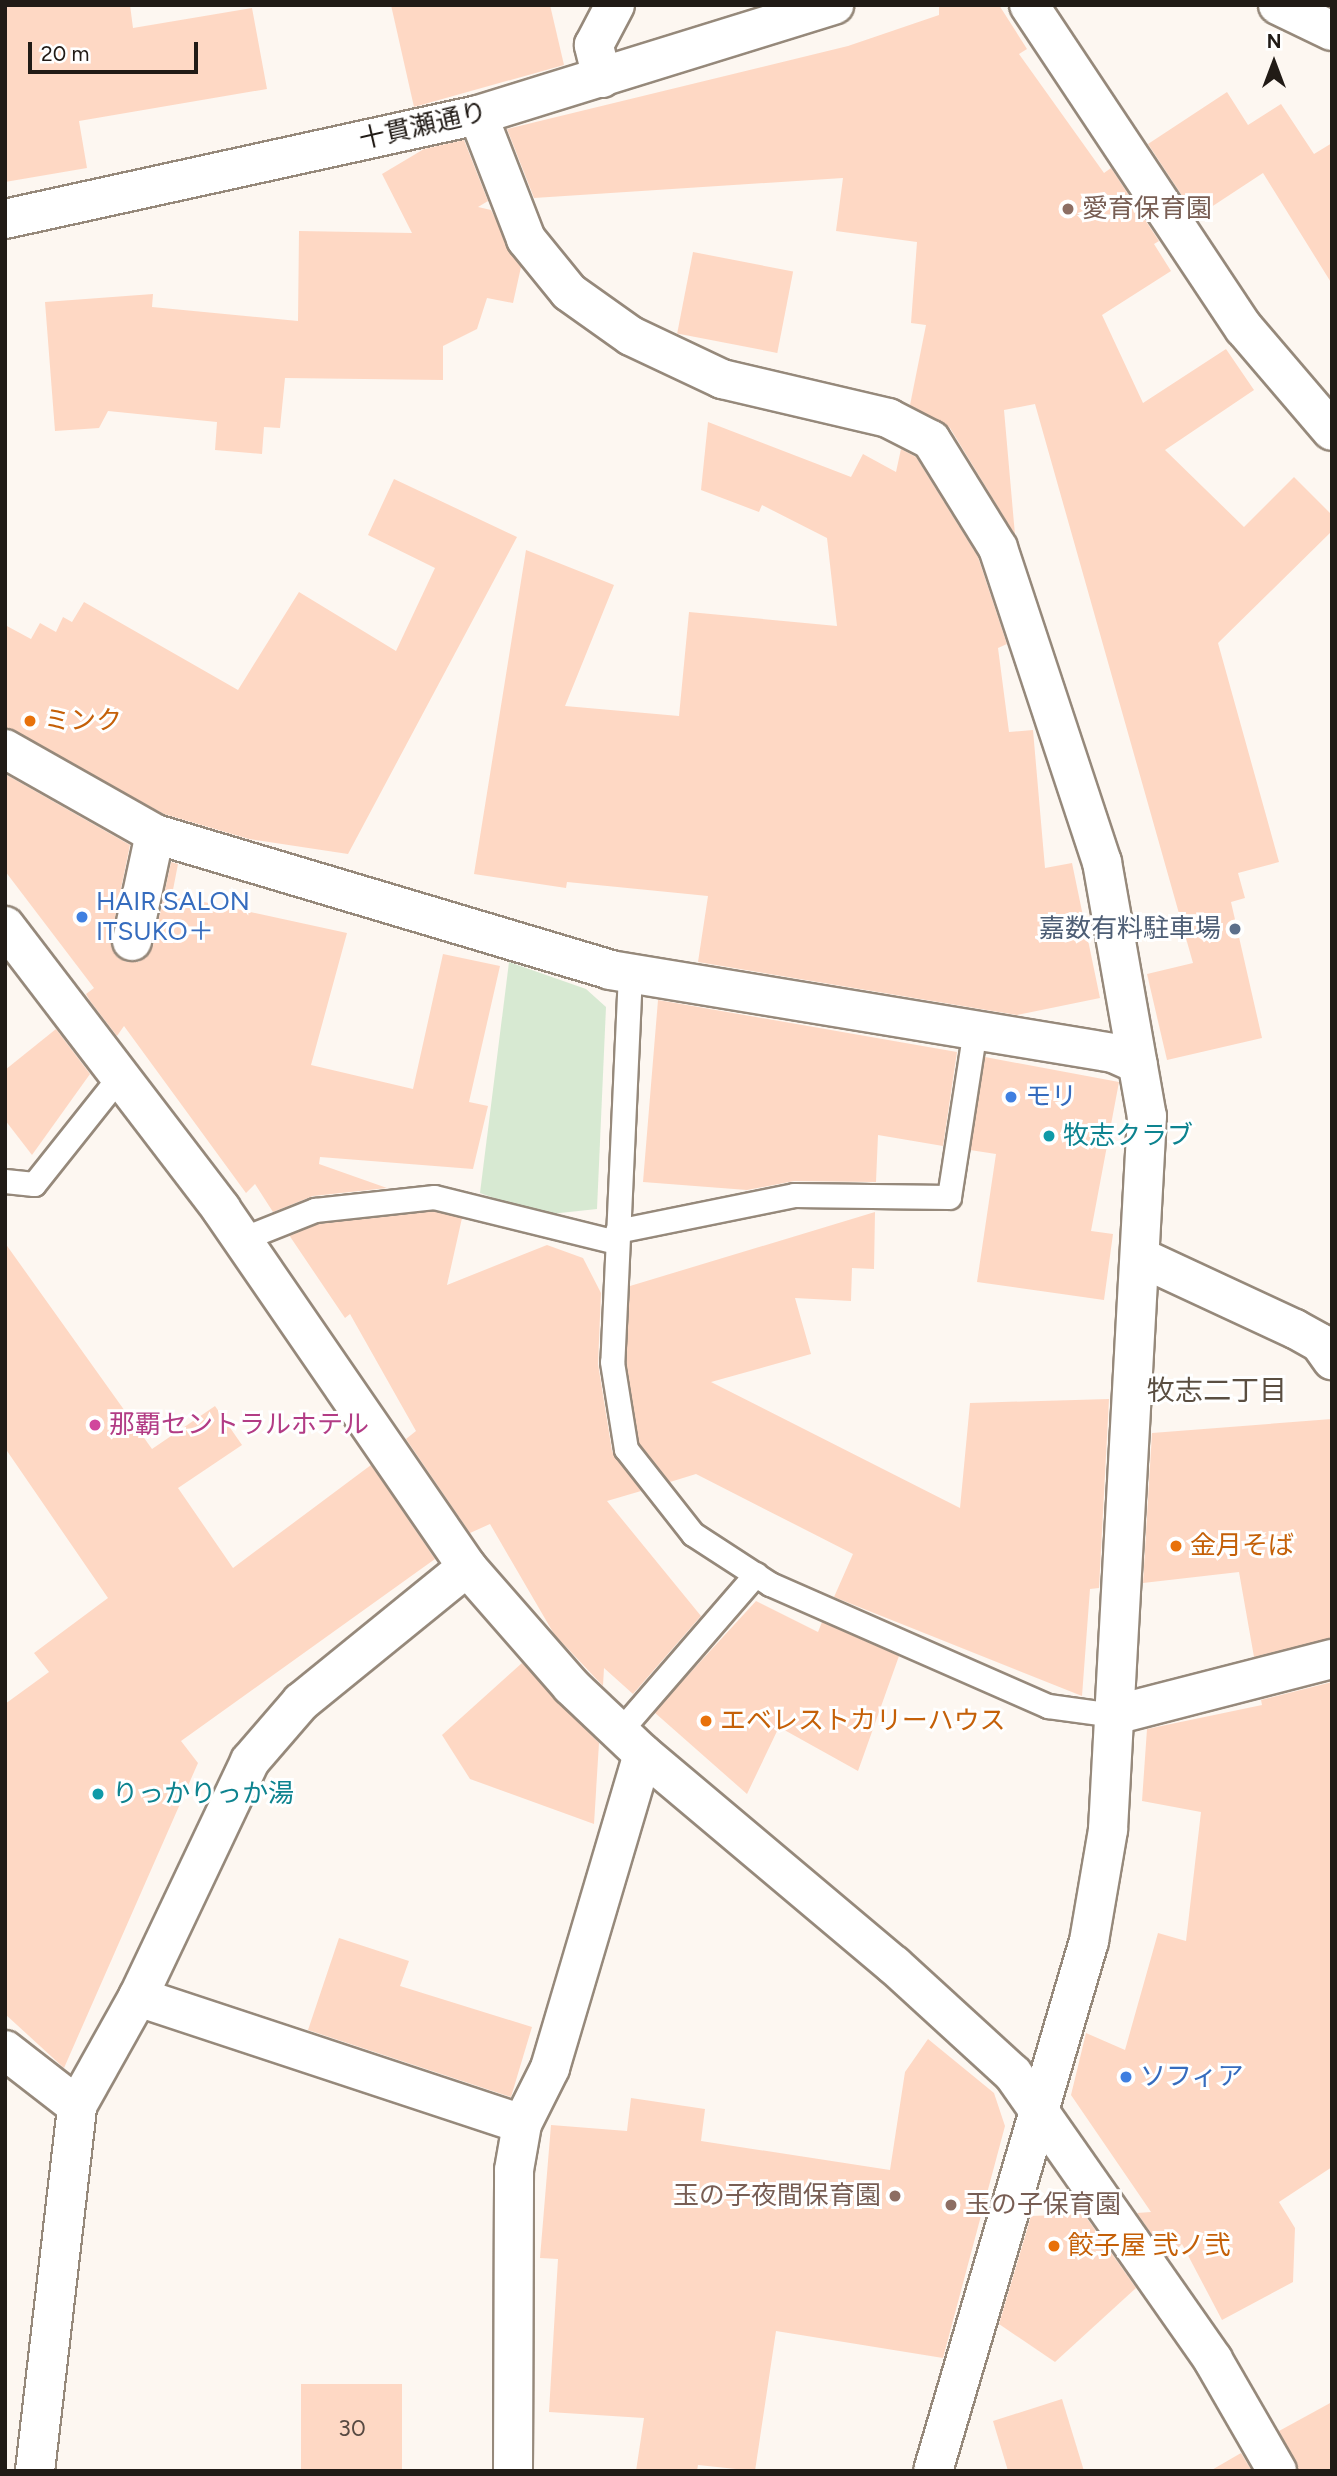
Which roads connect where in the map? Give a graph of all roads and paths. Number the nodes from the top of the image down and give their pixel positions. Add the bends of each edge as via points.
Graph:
1 (615, 5) edge
2 (834, 5) edge
3 (1029, 5) edge
4 (1278, 5) edge
5 (1332, 31) edge
6 (603, 78) junction
7 (478, 115) junction
8 (5, 219) edge
9 (1332, 431) edge
10 (5, 749) edge
11 (155, 834) junction
12 (5, 926) edge
13 (132, 941) dead end
14 (630, 973) junction
15 (975, 1029) junction
16 (1138, 1064) junction
17 (120, 1076) junction
18 (5, 1181) edge
19 (616, 1237) junction
20 (242, 1239) junction
21 (1142, 1258) junction
22 (1332, 1360) edge
23 (467, 1567) junction
24 (755, 1574) junction
25 (1332, 1659) edge
26 (1114, 1715) junction
27 (631, 1743) junction
28 (138, 1997) junction
29 (5, 2050) edge
30 (77, 2106) junction
31 (1041, 2109) junction
32 (522, 2124) junction
33 (35, 2471) edge
34 (513, 2471) edge
35 (933, 2471) edge
36 (1277, 2471) edge

1 - 6 street via 594,45
2 - 6 street, 十貫瀬通り
3 - 9 street via 1244,328
4 - 5 street
6 - 7 street, 十貫瀬通り
7 - 8 street, 十貫瀬通り
7 - 16 street via 526,239 569,292 631,336 722,379 888,418 931,440 998,548 1072,768 1102,862
10 - 11 street
11 - 13 street
11 - 14 street
12 - 17 street
14 - 15 street
14 - 19 lane
15 - 16 street via 1114,1053
15 - 19 lane via 948,1197 794,1195
16 - 21 street via 1147,1116
17 - 18 lane via 34,1184
17 - 20 street
19 - 20 lane via 434,1197 315,1210
19 - 24 lane via 612,1362 626,1449 694,1534
20 - 23 street
21 - 22 street via 1295,1329 1320,1343
21 - 26 street
23 - 27 street
23 - 28 street via 302,1702 250,1761
24 - 26 lane via 1048,1706
24 - 27 lane
25 - 26 street
26 - 31 street via 1108,1830 1089,1941
27 - 31 street via 894,1965 1013,2074
27 - 32 street via 550,2068
28 - 30 street
28 - 32 street
29 - 30 street
30 - 33 street
31 - 35 street
31 - 36 street via 1213,2360
32 - 34 street via 514,2170

